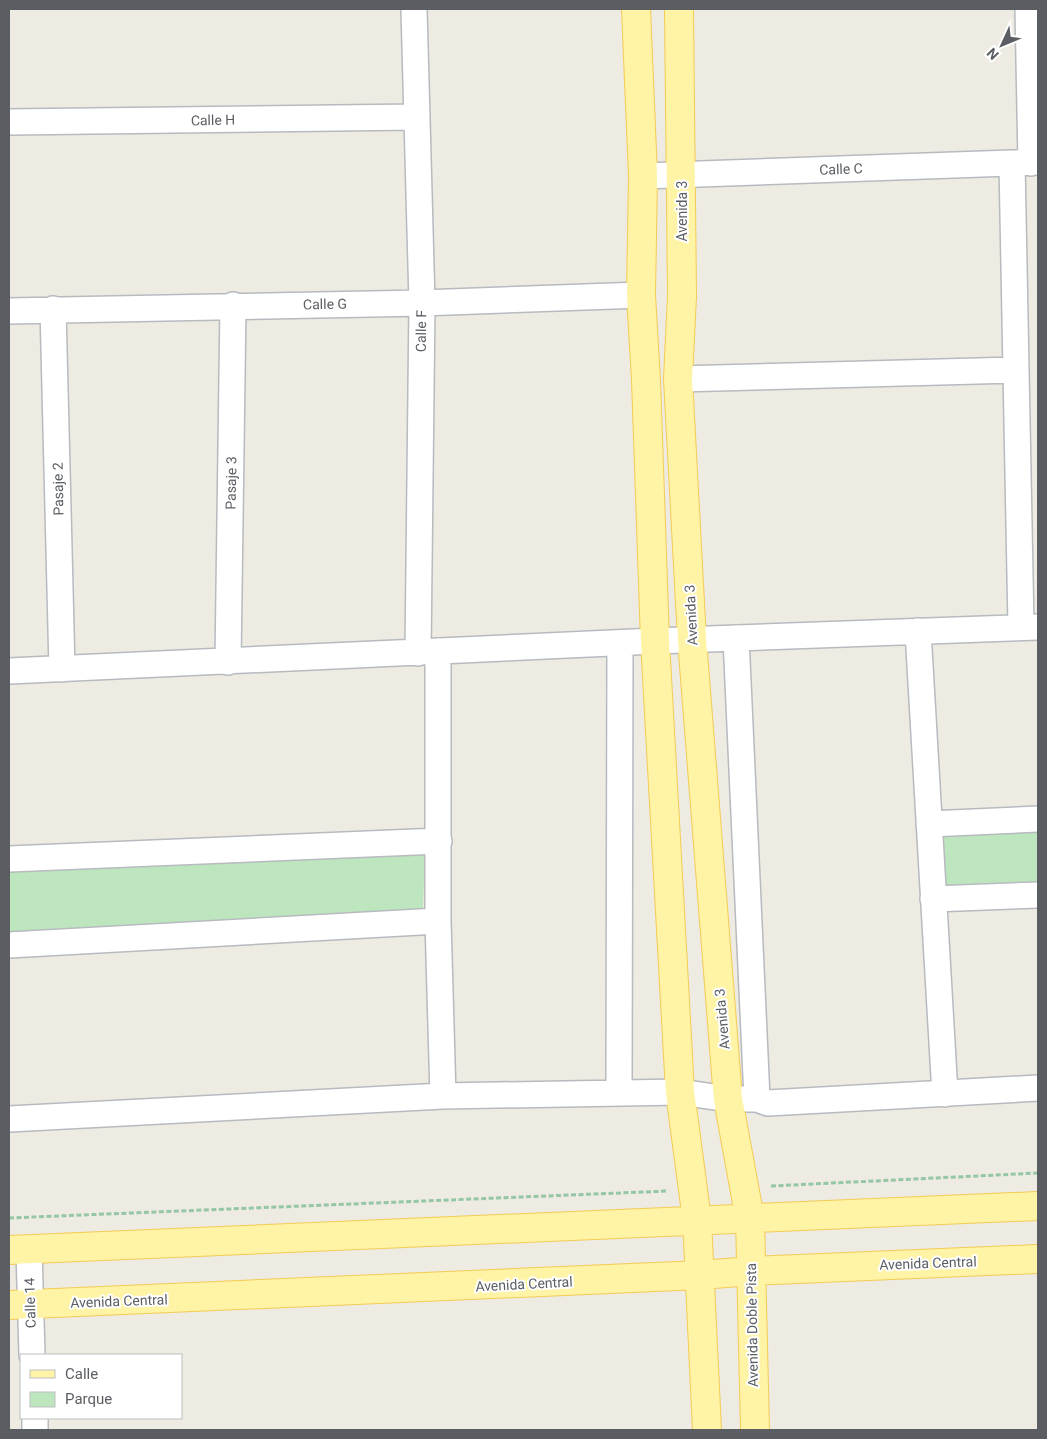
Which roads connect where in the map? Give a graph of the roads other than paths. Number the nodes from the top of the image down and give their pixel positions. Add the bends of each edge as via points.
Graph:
1 (414, 9) edge
2 (636, 9) edge
3 (679, 9) edge
4 (1028, 9) edge
5 (416, 117) junction
6 (9, 122) edge
7 (1027, 163) edge
8 (681, 174) junction
9 (643, 176) junction
10 (641, 295) junction
11 (422, 303) junction
12 (234, 305) junction
13 (53, 310) junction
14 (9, 311) edge
15 (1015, 370) junction
16 (678, 379) junction
17 (1029, 627) edge
18 (918, 631) junction
19 (736, 638) junction
20 (692, 640) junction
21 (655, 641) junction
22 (620, 643) junction
23 (428, 652) junction
24 (228, 662) junction
25 (62, 669) junction
26 (9, 671) edge
27 (1038, 819) edge
28 (929, 824) junction
29 (439, 841) junction
30 (9, 859) edge
31 (1038, 895) edge
32 (934, 899) junction
33 (438, 921) junction
34 (9, 945) edge
35 (1038, 1088) edge
36 (680, 1092) junction
37 (619, 1093) junction
38 (945, 1094) junction
39 (444, 1096) junction
40 (728, 1099) junction
41 (757, 1099) junction
42 (9, 1119) edge
43 (1038, 1206) edge
44 (750, 1219) junction
45 (697, 1220) junction
46 (19, 1250) edge
47 (1038, 1259) edge
48 (751, 1271) junction
49 (701, 1275) junction
50 (19, 1305) edge
51 (32, 1354) edge
52 (708, 1430) edge
53 (755, 1430) edge

1 - 5 street, Calle F
2 - 9 main road
3 - 8 main road, Avenida 3
4 - 7 street
5 - 6 street, Calle H
5 - 11 street, Calle F
7 - 8 street, Calle C
7 - 15 street
8 - 9 street, Calle C
8 - 16 main road, Avenida 3 via 682,296
9 - 10 main road
10 - 11 street, Calle G
10 - 21 main road
11 - 12 street, Calle G
11 - 23 street, Calle F
12 - 13 street, Calle G
12 - 24 street, Pasaje 3
13 - 14 street, Calle G
13 - 25 street, Pasaje 2
15 - 16 street
15 - 17 street
16 - 20 main road, Avenida 3
17 - 18 street
18 - 19 street
18 - 28 street
19 - 20 street
19 - 41 street
20 - 21 street
20 - 40 main road, Avenida 3
21 - 22 street
21 - 36 main road
22 - 23 street
22 - 37 street
23 - 24 street
23 - 29 street, Calle F
24 - 25 street
25 - 26 street
27 - 28 street
28 - 32 street
29 - 30 street
29 - 33 street, Calle F
31 - 32 street
32 - 38 street
33 - 34 street
33 - 39 street, Calle F
35 - 38 street
36 - 37 street
36 - 40 street
36 - 45 main road
37 - 39 street
38 - 41 street via 768,1103
39 - 42 street
40 - 41 street
40 - 44 main road, Avenida 3
43 - 44 main road
44 - 45 main road
44 - 48 main road, Avenida Doble Pista
45 - 46 main road
45 - 49 main road
46 - 50 street, Calle 14
47 - 48 main road, Avenida Central
48 - 49 main road, Avenida Central
48 - 53 main road, Avenida Doble Pista
49 - 50 main road, Avenida Central
49 - 52 main road
50 - 51 street, Calle 14

